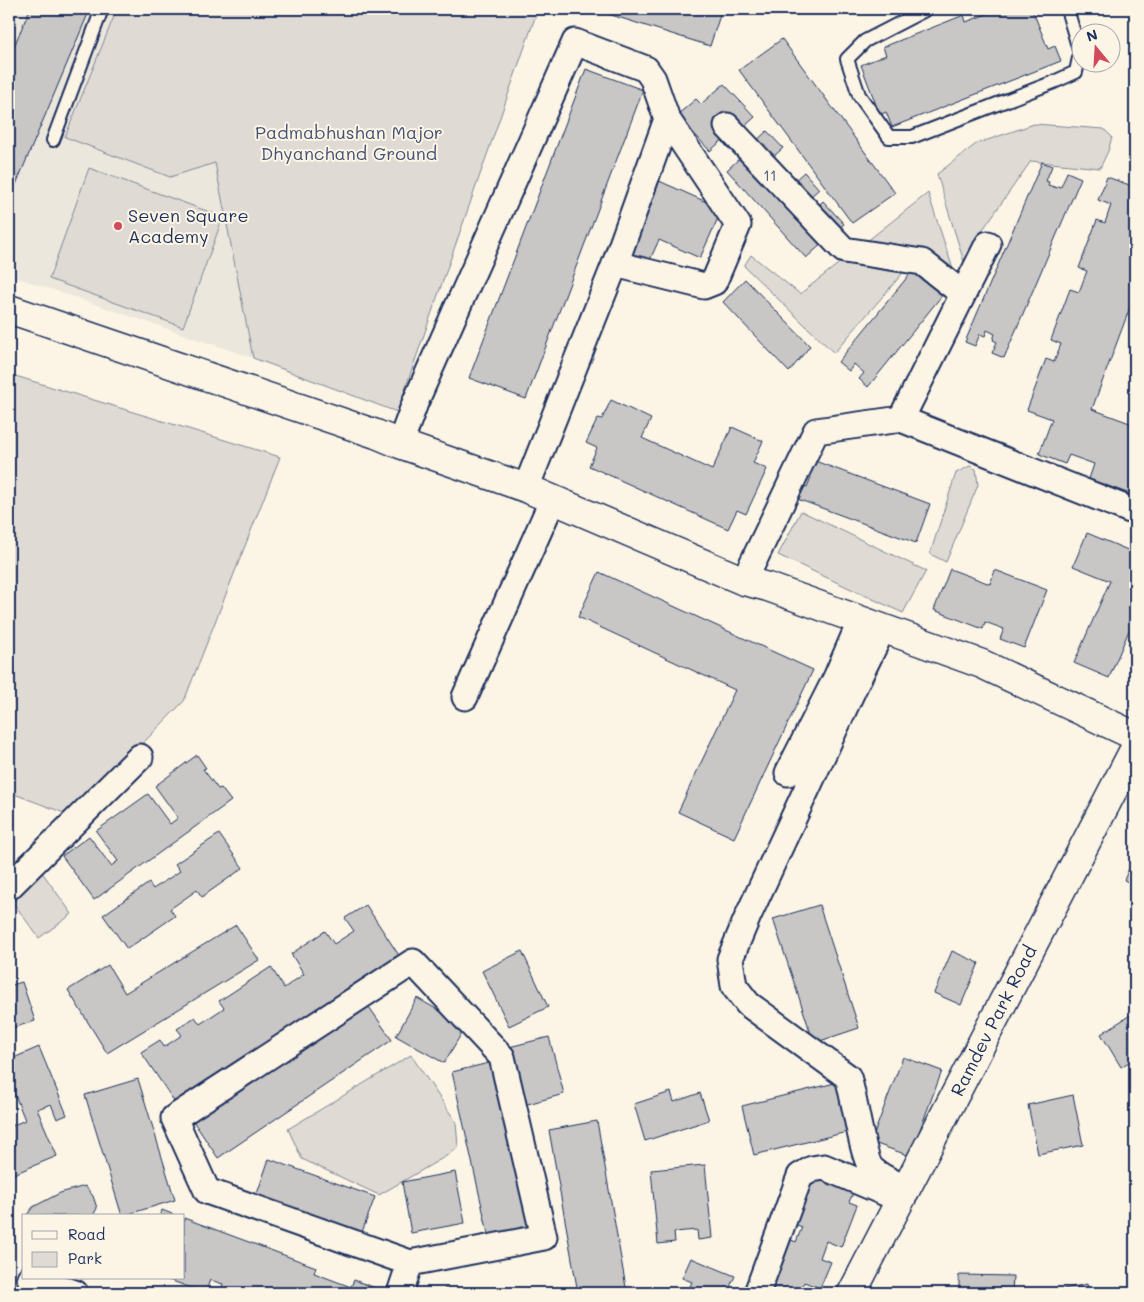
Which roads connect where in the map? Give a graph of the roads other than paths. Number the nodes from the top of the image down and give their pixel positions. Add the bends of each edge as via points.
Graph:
1 (102, 9) edge
2 (927, 9) edge
3 (1067, 9) edge
4 (667, 119) junction
5 (727, 126) dead end
6 (53, 140) dead end
7 (988, 244) dead end
8 (615, 264) junction
9 (963, 294) junction
10 (9, 309) edge
11 (901, 419) junction
12 (400, 444) junction
13 (526, 488) junction
14 (553, 499) junction
15 (1135, 512) edge
16 (744, 581) junction
17 (872, 624) junction
18 (465, 697) dead end
19 (1135, 736) edge
20 (1135, 748) edge
21 (140, 757) dead end
22 (788, 773) dead end
23 (9, 887) edge
24 (904, 1194) junction
25 (410, 1263) junction
26 (9, 1271) edge
27 (22, 1275) edge
28 (36, 1280) edge
29 (75, 1293) edge
30 (400, 1293) edge
31 (757, 1293) edge
32 (852, 1293) edge

1 - 6 lane
2 - 3 lane via 865,40 847,59 859,95 889,137 912,137 1076,72 1080,53
4 - 8 street
4 - 8 street via 738,224 714,282 704,286
4 - 12 street via 653,79 646,69 575,42 415,403
5 - 9 street via 844,250 922,262
7 - 9 street
8 - 13 street
9 - 11 street
10 - 12 street
11 - 15 street
11 - 16 street via 816,431
12 - 13 street
13 - 14 street
14 - 16 street
14 - 18 street
16 - 17 street
17 - 19 street via 982,664
17 - 22 street via 836,678
17 - 24 street via 856,683 730,959 734,986 748,1004 848,1077 866,1160 872,1170
20 - 24 street, Ramdev Park Road
21 - 23 street
24 - 31 street via 824,1167 800,1176
24 - 32 street, Ramdev Park Road
25 - 25 street via 207,1191 174,1118 413,962 502,1057 544,1237
25 - 30 street
26 - 27 street
28 - 29 street

